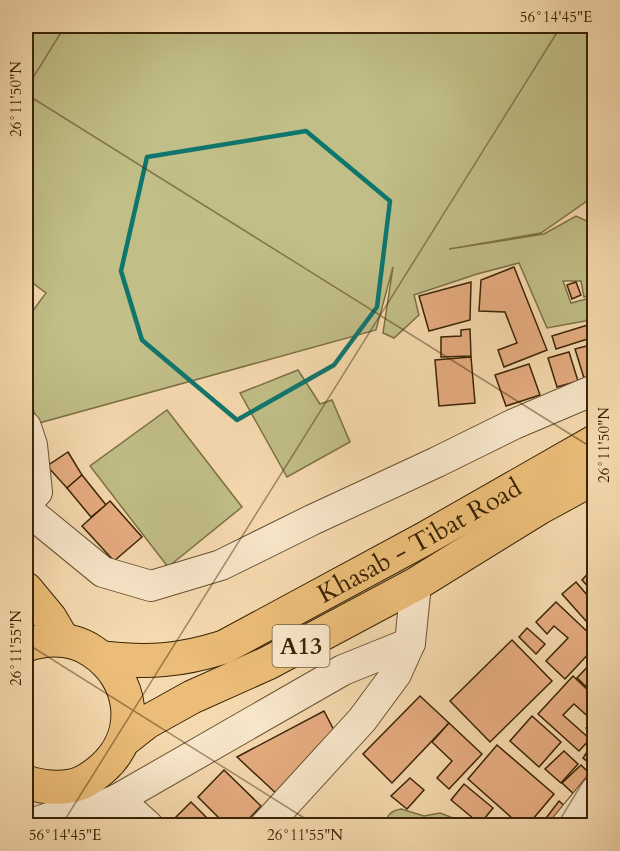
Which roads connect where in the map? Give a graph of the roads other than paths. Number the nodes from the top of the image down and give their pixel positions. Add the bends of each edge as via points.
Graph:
1 (594, 390) edge
2 (26, 427) edge
3 (594, 442) edge
4 (594, 478) edge
5 (26, 502) edge
6 (26, 509) edge
7 (416, 584) junction
8 (26, 589) edge
9 (63, 640) junction
10 (410, 643) junction
11 (26, 645) edge
12 (103, 658) junction
13 (124, 740) junction
14 (26, 782) edge
15 (594, 792) edge
16 (118, 799) junction
17 (26, 825) edge
18 (147, 825) edge
19 (265, 825) edge
20 (566, 825) edge

1 - 6 street via 514,424 221,565 151,586 103,572
2 - 5 street via 37,492
3 - 12 main road, Khasab - Tibat Road / A13 via 224,647 175,660
4 - 7 main road, Khasab - Tibat Road / A13
7 - 10 street
7 - 13 main road, Khasab - Tibat Road / A13 via 268,663 184,701
8 - 9 main road
9 - 11 main road, A13 via 40,640
9 - 12 main road, A13 via 84,646
10 - 16 street via 343,670
10 - 19 street via 396,674 362,720
12 - 13 main road, A13 via 117,675 126,696
13 - 14 main road, A13 via 112,760 94,776 73,786 49,788
15 - 20 street
16 - 17 street
16 - 18 street

